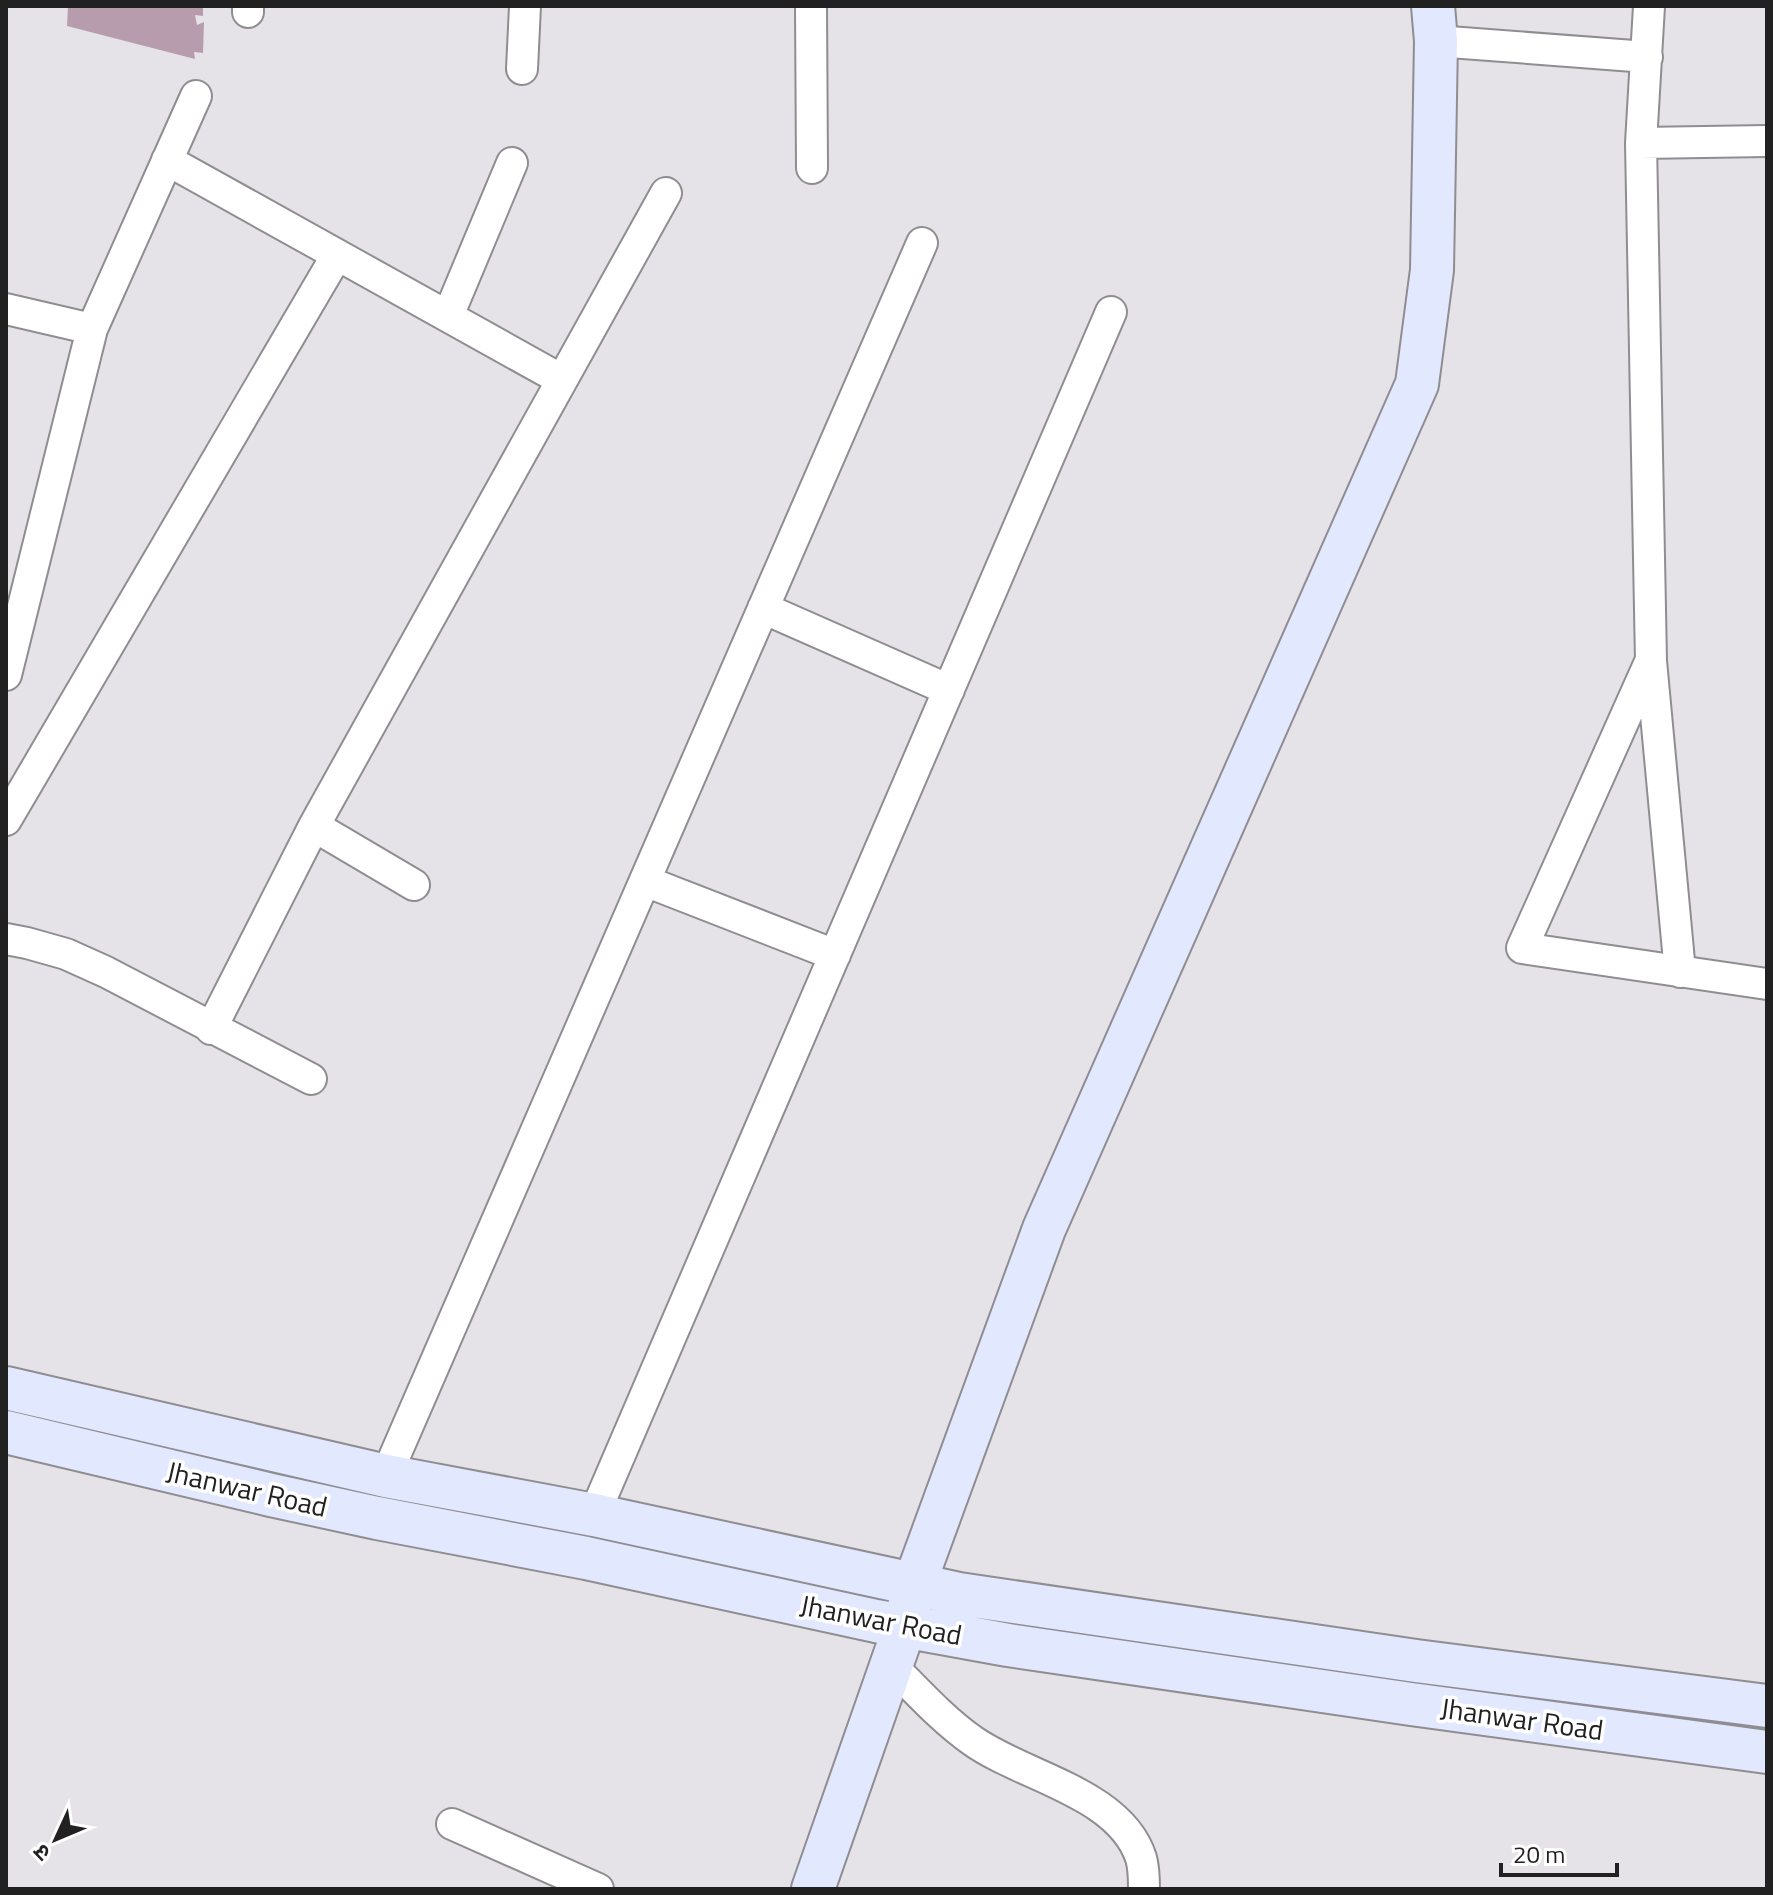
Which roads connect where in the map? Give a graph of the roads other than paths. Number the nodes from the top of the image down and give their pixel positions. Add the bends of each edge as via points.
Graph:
1 (525, 6) edge
2 (811, 6) edge
3 (1649, 6) edge
4 (1435, 24) edge
5 (1647, 57) junction
6 (522, 69) dead end
7 (196, 96) dead end
8 (1767, 141) edge
9 (1641, 143) junction
10 (167, 160) junction
11 (512, 163) dead end
12 (812, 168) dead end
13 (666, 193) dead end
14 (922, 243) dead end
15 (337, 255) junction
16 (6, 309) edge
17 (1111, 312) dead end
18 (448, 316) junction
19 (92, 329) junction
20 (562, 380) junction
21 (763, 608) junction
22 (1651, 661) junction
23 (6, 675) edge
24 (949, 690) junction
25 (6, 820) edge
26 (314, 826) junction
27 (645, 881) junction
28 (414, 885) dead end
29 (6, 939) edge
30 (835, 955) junction
31 (1680, 972) junction
32 (1767, 984) edge
33 (211, 1029) junction
34 (311, 1079) dead end
35 (6, 1388) edge
36 (6, 1432) edge
37 (386, 1476) junction
38 (594, 1515) junction
39 (914, 1585) junction
40 (905, 1626) junction
41 (891, 1665) junction
42 (1767, 1706) edge
43 (1767, 1752) edge
44 (452, 1824) dead end
45 (582, 1886) edge
46 (813, 1889) edge
47 (1144, 1889) edge

1 - 6 street
2 - 12 street
3 - 5 street
4 - 5 street
4 - 39 street via 1432,270 1417,384 1044,1229
5 - 9 street
7 - 10 street
8 - 9 street
9 - 22 street
10 - 15 street
10 - 19 street
11 - 18 street
13 - 20 street
14 - 21 street
15 - 18 street
15 - 25 street
16 - 19 street
17 - 24 street
18 - 20 street
19 - 23 street
20 - 26 street
21 - 24 street
21 - 27 street
22 - 31 street
22 - 31 street via 1522,948
24 - 30 street
26 - 28 street
26 - 33 street
27 - 30 street
27 - 37 street
29 - 33 street via 66,954
30 - 38 street
31 - 32 street
33 - 34 street
35 - 37 street, Jhanwar Road
36 - 40 street, Jhanwar Road via 377,1518
37 - 38 street, Jhanwar Road
38 - 39 street, Jhanwar Road
39 - 40 street
39 - 42 street, Jhanwar Road via 1416,1661
40 - 41 street
40 - 43 street, Jhanwar Road via 1395,1702
41 - 46 street
41 - 47 street via 973,1741 1095,1803 1119,1824 1142,1861
44 - 45 street

